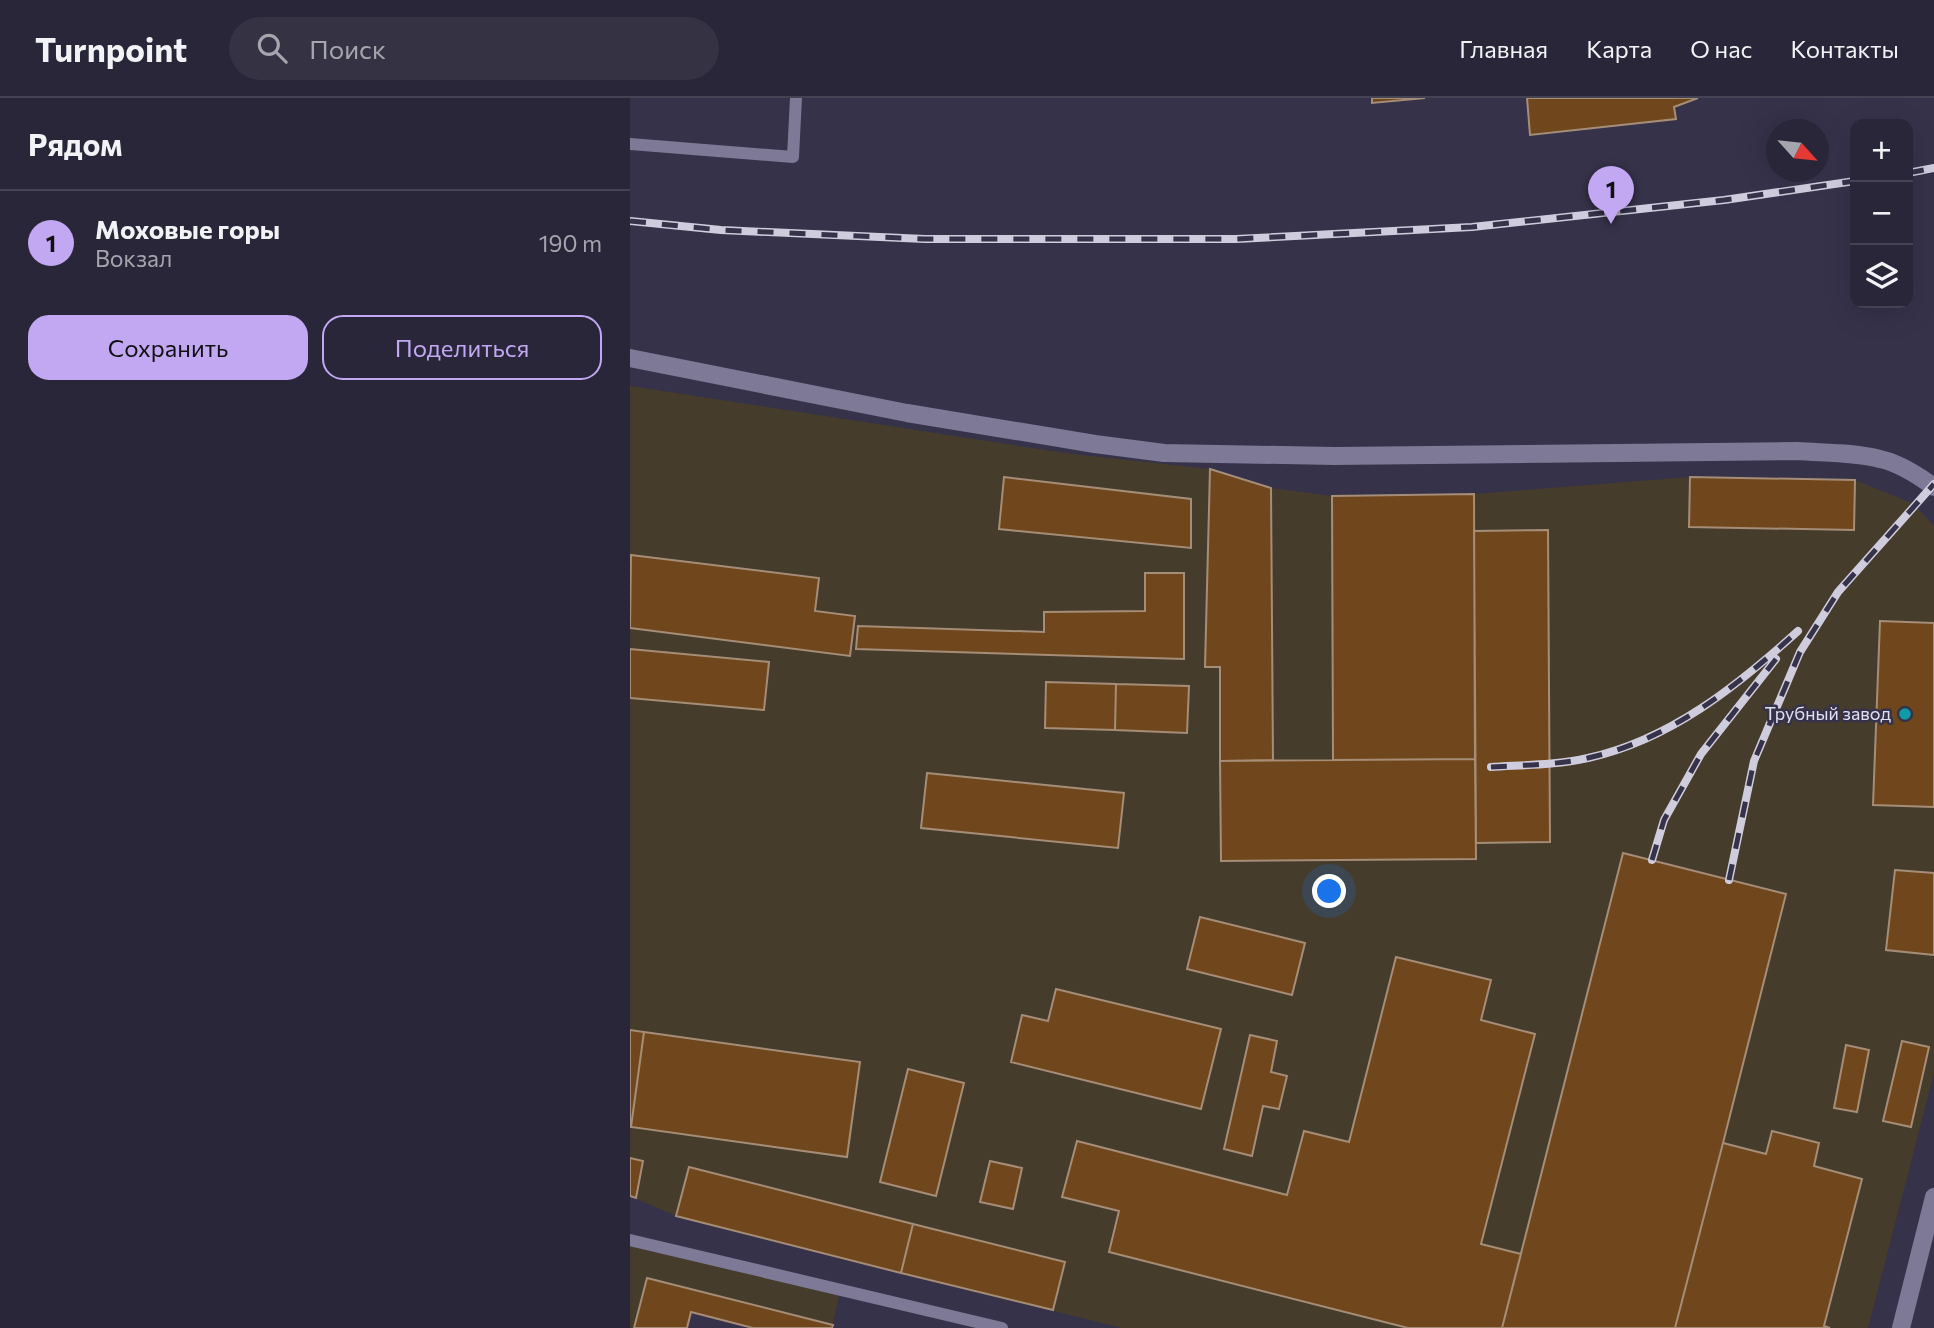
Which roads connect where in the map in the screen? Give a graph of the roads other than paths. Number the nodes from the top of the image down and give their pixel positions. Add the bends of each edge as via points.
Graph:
1 (796, 98) edge
2 (630, 144) edge
3 (630, 358) edge
4 (1934, 487) edge
5 (1934, 1197) edge
6 (630, 1240) edge
7 (1002, 1328) edge
8 (1901, 1328) edge

1 - 2 lane via 793,157
3 - 4 street via 906,413 1164,453 1334,456 1797,451 1882,459
5 - 8 street
6 - 7 lane

